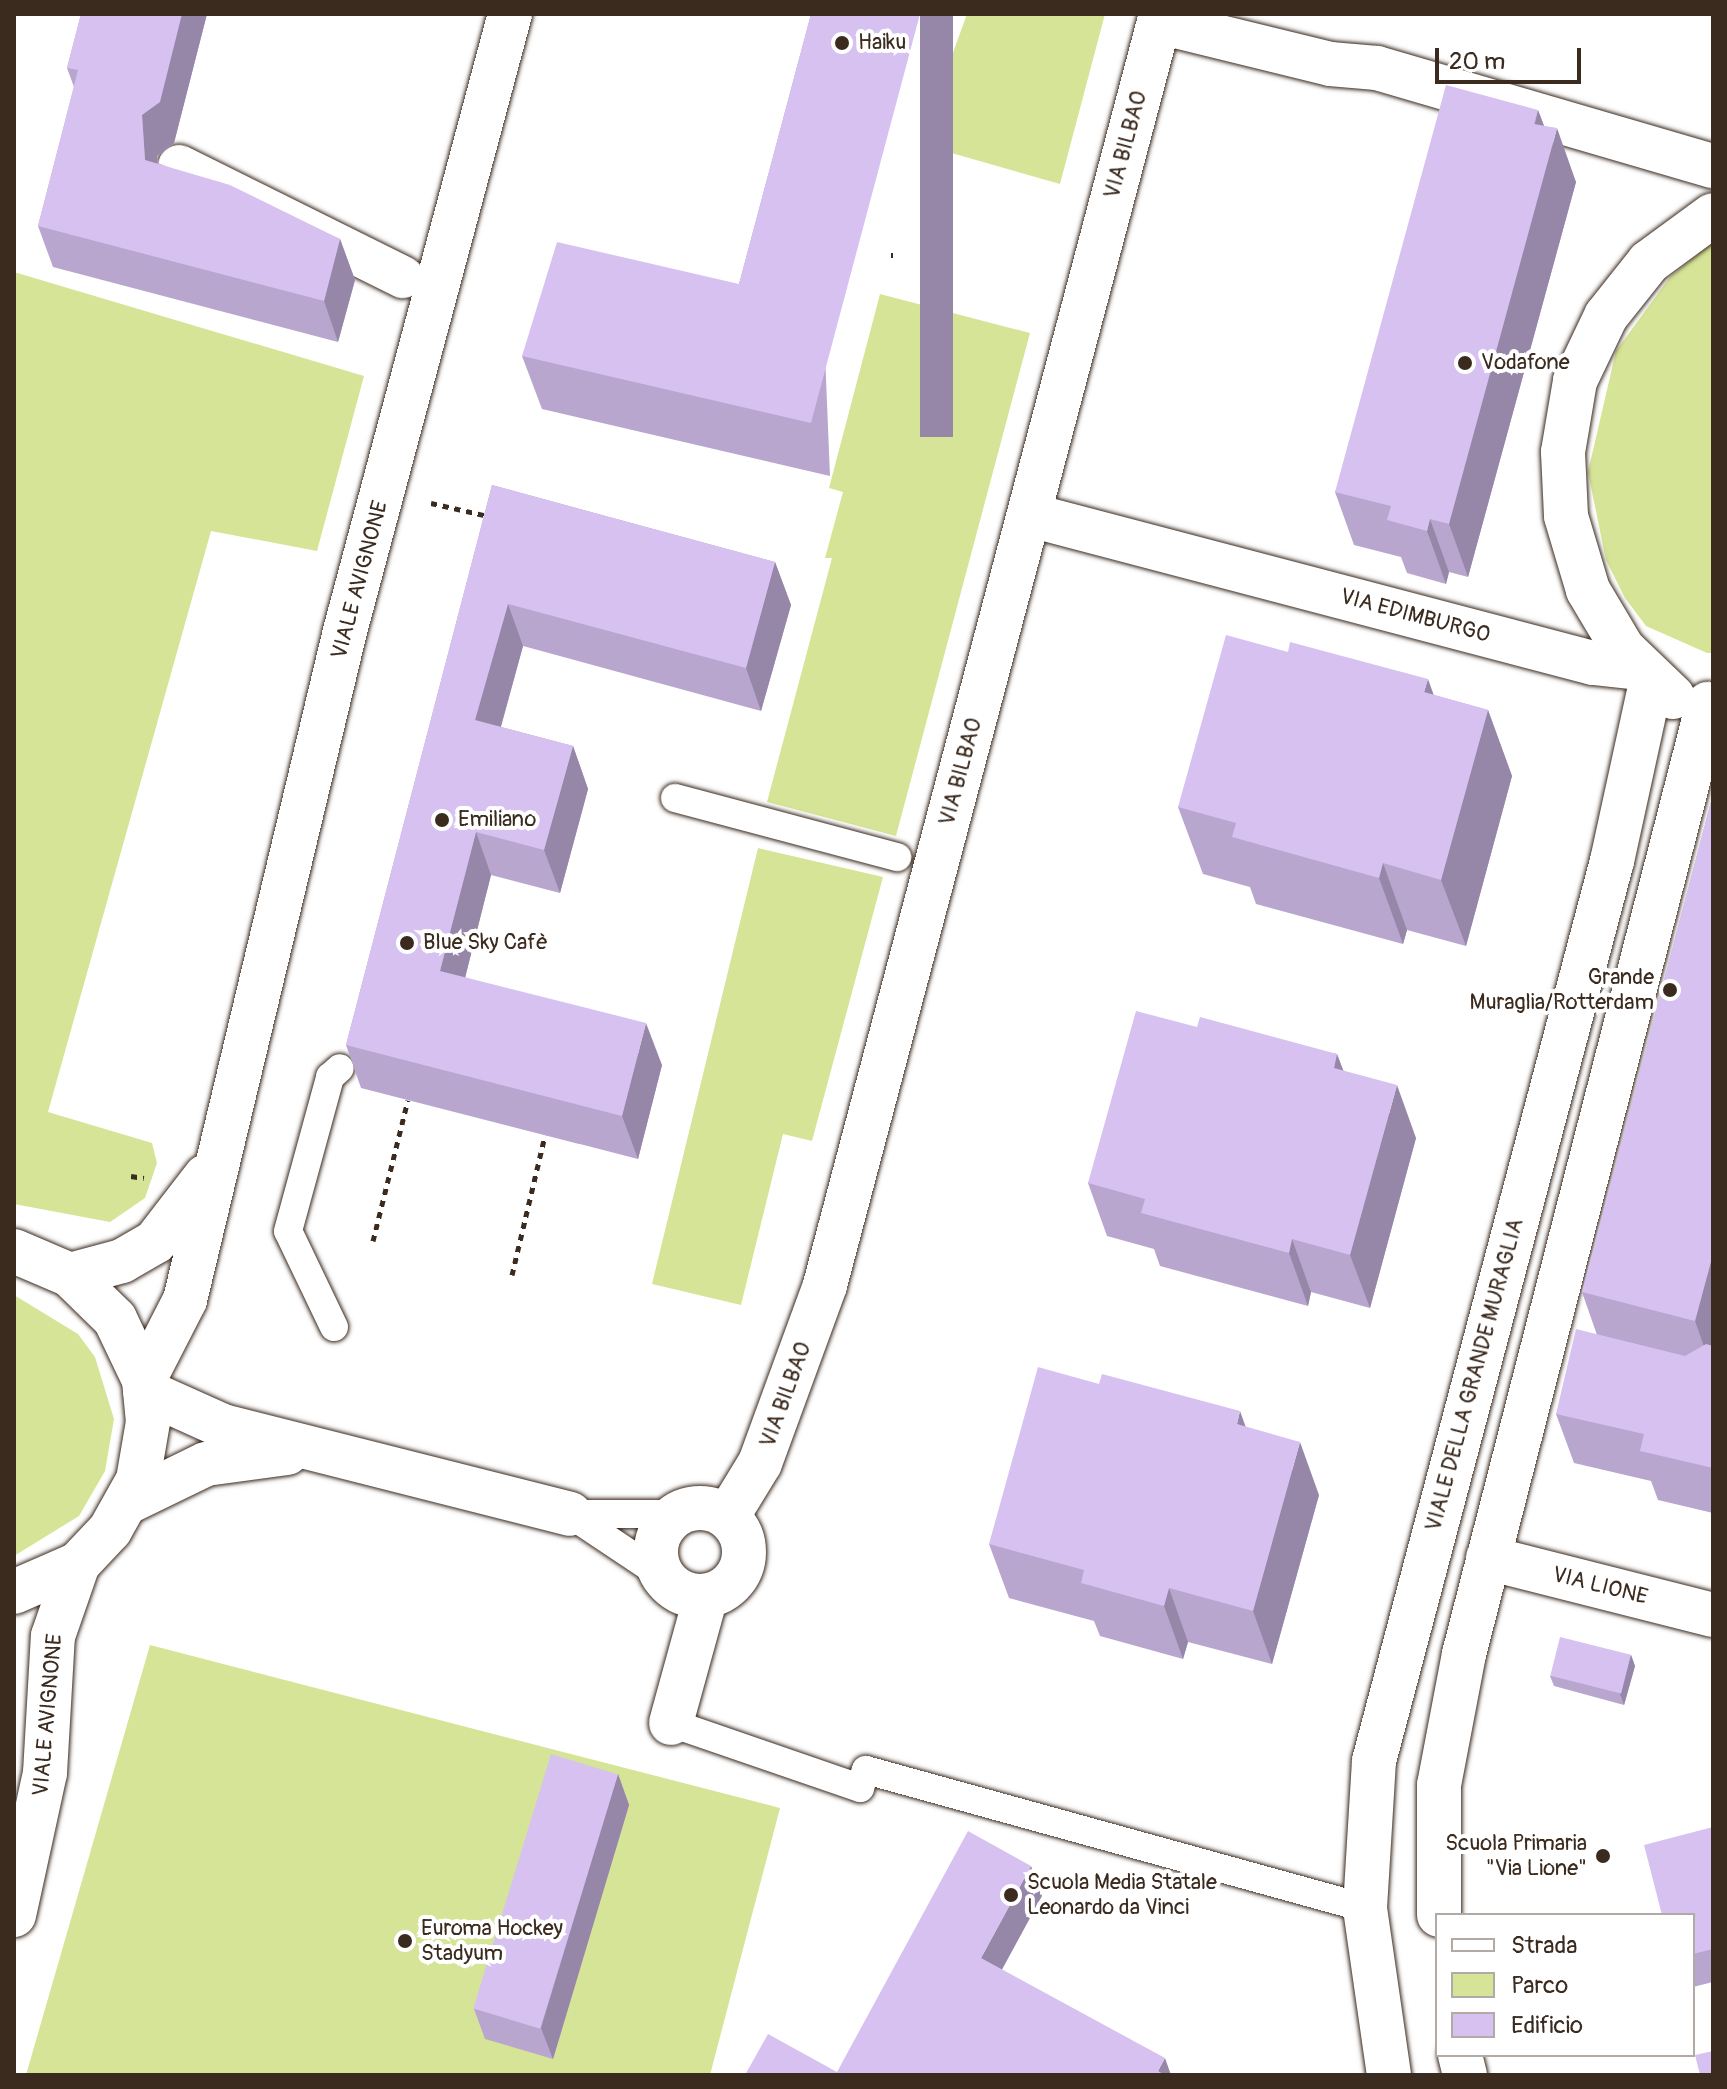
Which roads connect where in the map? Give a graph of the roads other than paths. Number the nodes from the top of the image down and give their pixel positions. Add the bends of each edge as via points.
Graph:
1 (510, 14) edge
2 (1160, 18) edge
3 (179, 166) edge
4 (1713, 166) edge
5 (1713, 215) edge
6 (403, 277) dead end
7 (1030, 515) junction
8 (1645, 675) junction
9 (1711, 703) edge
10 (675, 798) dead end
11 (897, 857) dead end
12 (340, 1068) dead end
13 (220, 1149) junction
14 (14, 1251) edge
15 (70, 1275) junction
16 (334, 1327) dead end
17 (145, 1386) junction
18 (326, 1450) junction
19 (128, 1502) junction
20 (570, 1514) junction
21 (677, 1514) junction
22 (727, 1517) junction
23 (1488, 1558) junction
24 (78, 1564) junction
25 (661, 1575) junction
26 (14, 1592) edge
27 (706, 1596) junction
28 (1713, 1615) edge
29 (671, 1723) joint
30 (1365, 1908) junction
31 (1439, 1913) edge
32 (14, 1915) edge
33 (1389, 2075) edge

1 - 13 street, VIALE AVIGNONE via 345,631
2 - 4 street via 1330,64 1377,68
2 - 7 street, VIA BILBAO
3 - 6 street
5 - 8 street via 1665,248 1617,299 1581,365 1566,423 1570,540 1598,609
7 - 8 street, VIA EDIMBURGO
7 - 22 street, VIA BILBAO via 825,1285 778,1420
8 - 9 street via 1678,700
8 - 30 street, VIALE DELLA GRANDE MURAGLIA via 1615,847 1374,1761
9 - 23 street via 1558,1352
10 - 11 lane
12 - 16 lane via 330,1077 288,1231
13 - 15 street, VIALE AVIGNONE via 187,1206 155,1242 122,1261
13 - 17 street, VIALE AVIGNONE via 185,1300
14 - 15 street
15 - 17 street via 115,1319
17 - 18 street via 223,1426
17 - 19 street via 146,1446
18 - 19 street via 206,1464
18 - 20 street
19 - 24 street
20 - 21 lane
20 - 25 lane
21 - 22 street via 711,1509
21 - 25 street via 657,1541
22 - 27 street via 744,1546 742,1563 735,1579
23 - 28 street, VIA LIONE
23 - 31 street via 1443,1753
24 - 26 street
24 - 32 street, VIALE AVIGNONE via 53,1636 45,1773
25 - 27 street via 675,1588
27 - 29 street
29 - 30 lane via 860,1788 866,1770
30 - 33 street, VIALE DELLA GRANDE MURAGLIA

